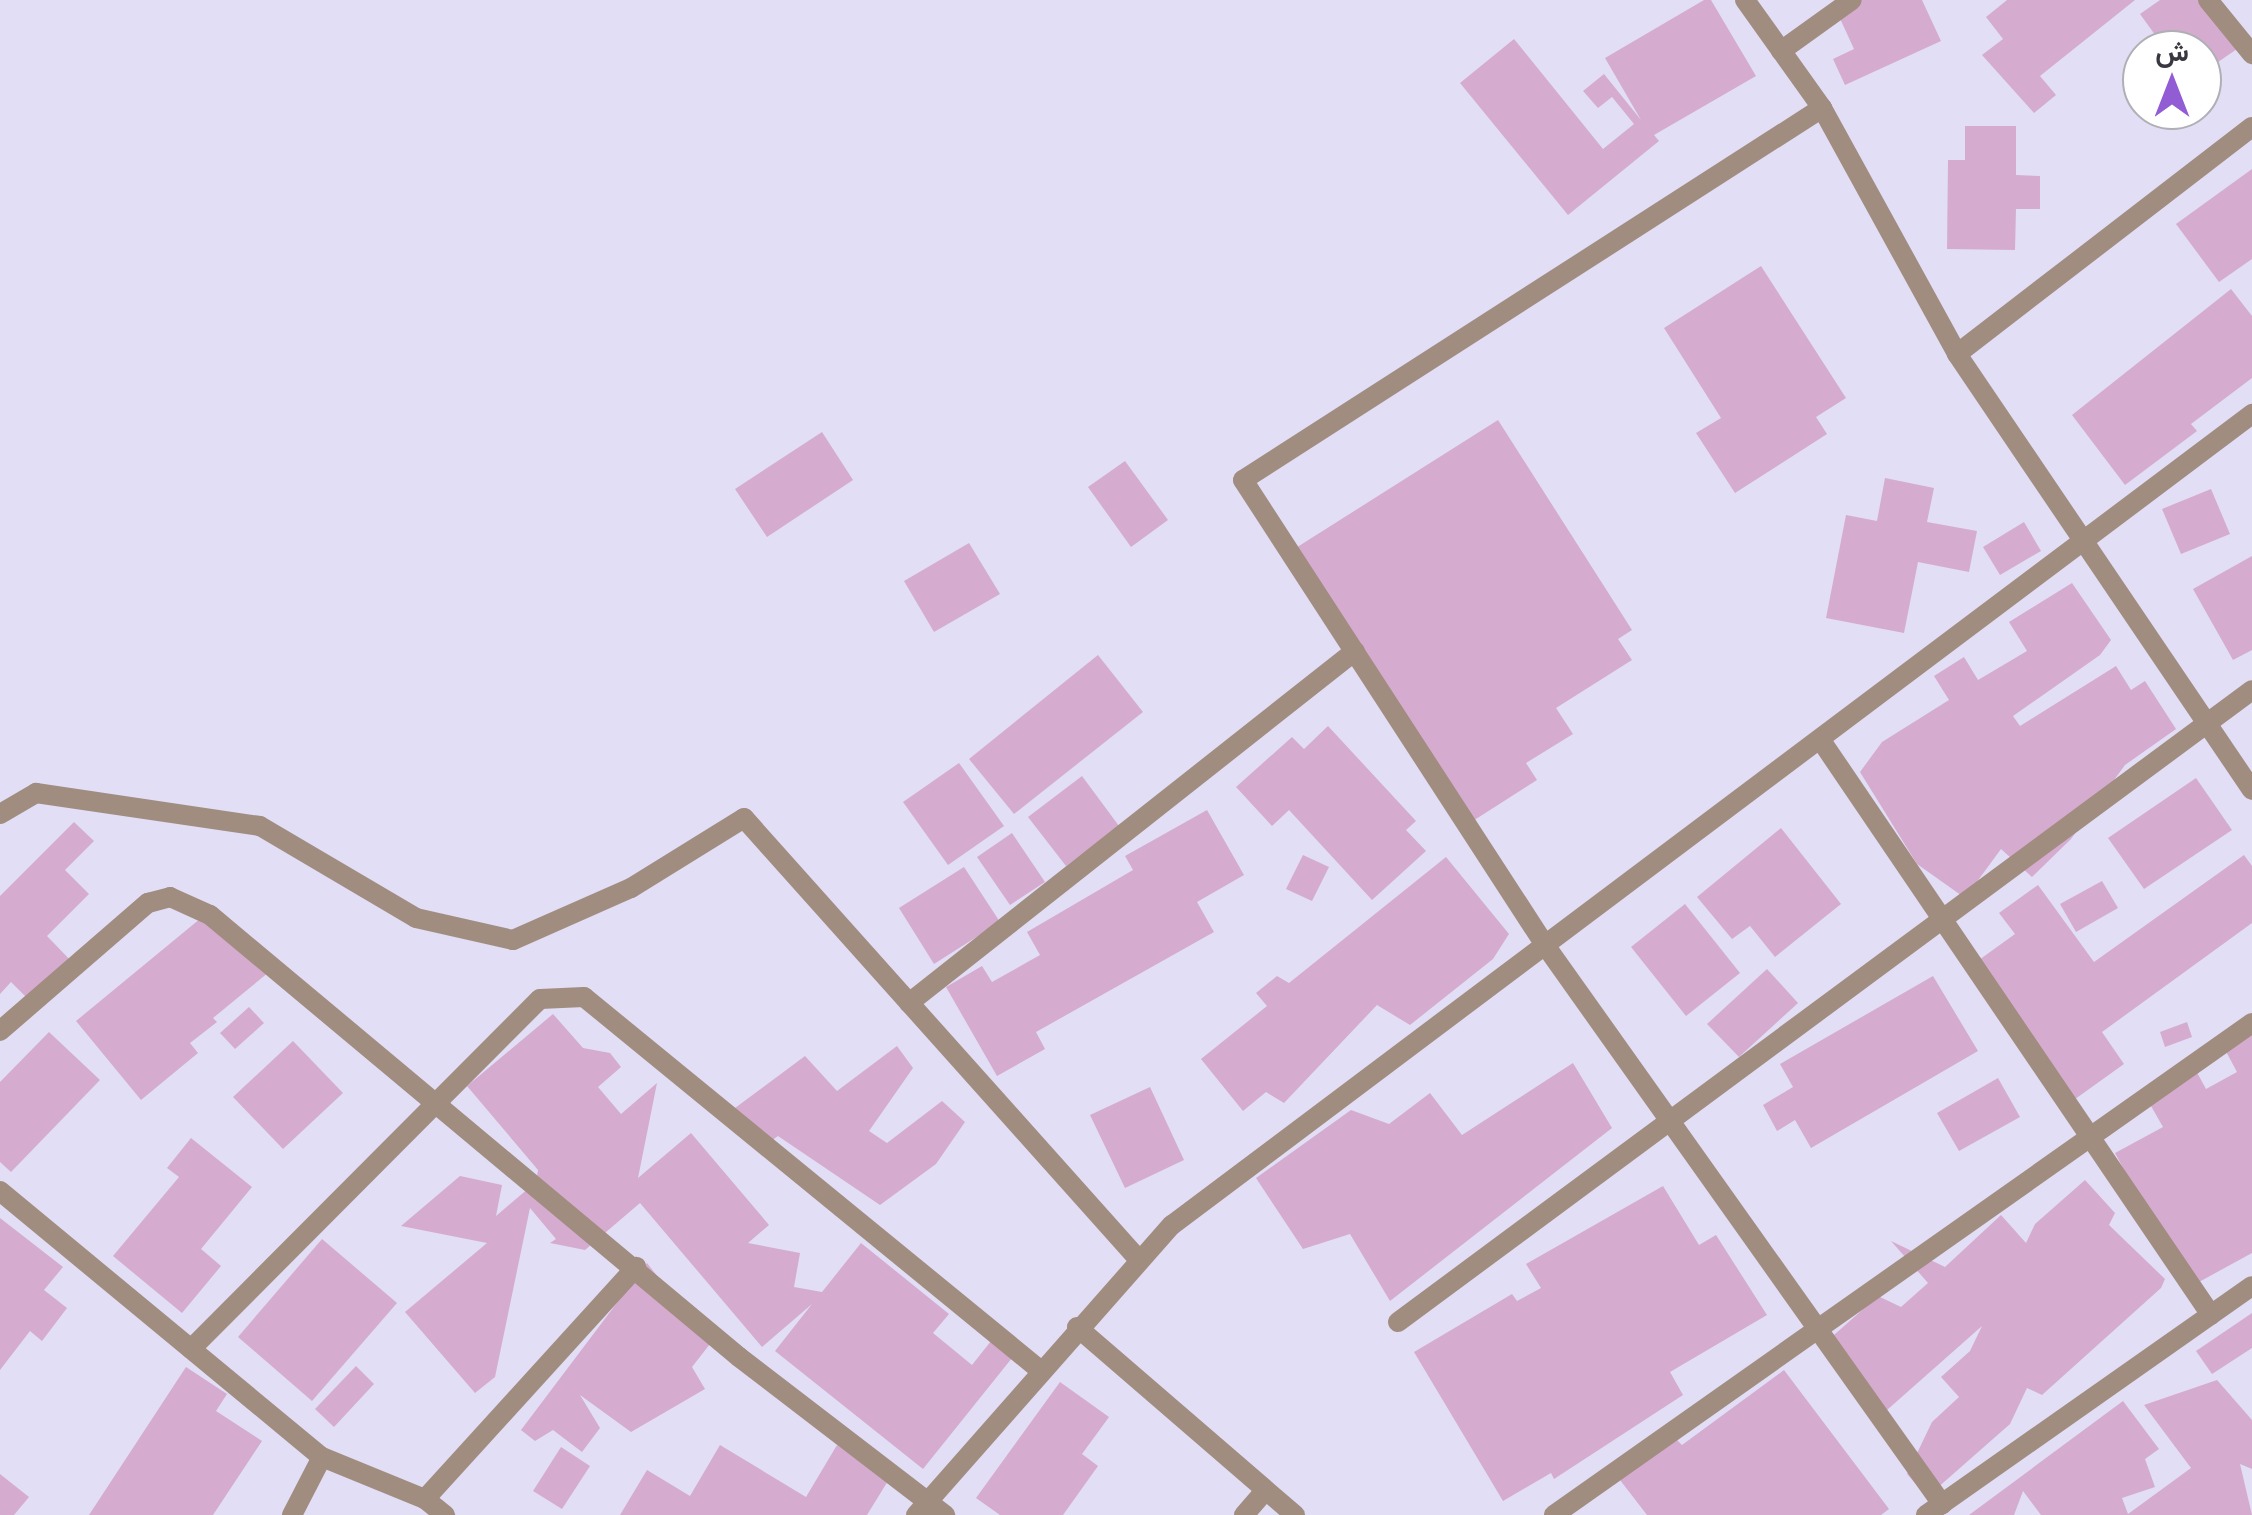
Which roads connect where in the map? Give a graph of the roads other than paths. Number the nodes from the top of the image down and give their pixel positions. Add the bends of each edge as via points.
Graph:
1 (1745, 0) edge
2 (1852, 0) edge
3 (2208, 0) edge
4 (1781, 51) junction
5 (2252, 54) edge
6 (1822, 108) junction
7 (2252, 127) edge
8 (1957, 354) junction
9 (2252, 414) edge
10 (2083, 540) junction
11 (1354, 651) junction
12 (2252, 690) edge
13 (2207, 724) junction
14 (1820, 738) junction
15 (2252, 790) edge
16 (0, 814) edge
17 (1942, 919) junction
18 (1545, 945) junction
19 (910, 1004) junction
20 (2252, 1024) edge
21 (0, 1030) edge
22 (435, 1104) junction
23 (1670, 1120) junction
24 (2090, 1137) junction
25 (0, 1191) edge
26 (1139, 1260) junction
27 (636, 1267) junction
28 (2252, 1286) edge
29 (2210, 1315) junction
30 (1398, 1322) dead end
31 (1077, 1327) junction
32 (1818, 1329) junction
33 (191, 1349) junction
34 (1040, 1370) junction
35 (322, 1458) junction
36 (1266, 1490) junction
37 (425, 1499) junction
38 (922, 1508) edge
39 (1934, 1510) edge
40 (292, 1515) edge
41 (445, 1515) edge
42 (945, 1515) edge
43 (1244, 1515) edge
44 (1295, 1515) edge
45 (1554, 1515) edge

1 - 4 street
2 - 4 street
3 - 5 street
4 - 6 street
6 - 8 street
6 - 11 street via 1243,480
7 - 8 street
8 - 10 street
9 - 10 street
10 - 13 street
10 - 14 street
11 - 18 street
11 - 19 street
12 - 13 street
13 - 15 street
13 - 17 street
14 - 17 street
14 - 18 street
16 - 19 street via 36,793 260,826 416,918 513,940 631,888 744,818
17 - 23 street
17 - 24 street
18 - 23 street
18 - 26 street via 1172,1225
19 - 26 street
20 - 24 street
21 - 22 street via 148,903 170,897 210,915
22 - 27 street
22 - 33 street
22 - 34 street via 540,999 584,997
23 - 30 street
23 - 32 street
24 - 29 street
24 - 32 street
25 - 33 street
26 - 31 street
27 - 37 street
27 - 38 street
28 - 29 street
29 - 39 street
31 - 34 street
31 - 36 street
32 - 39 street
32 - 45 street
33 - 35 street
34 - 38 street
35 - 37 street
35 - 40 street
36 - 43 street
36 - 44 street
37 - 41 street
38 - 42 street

